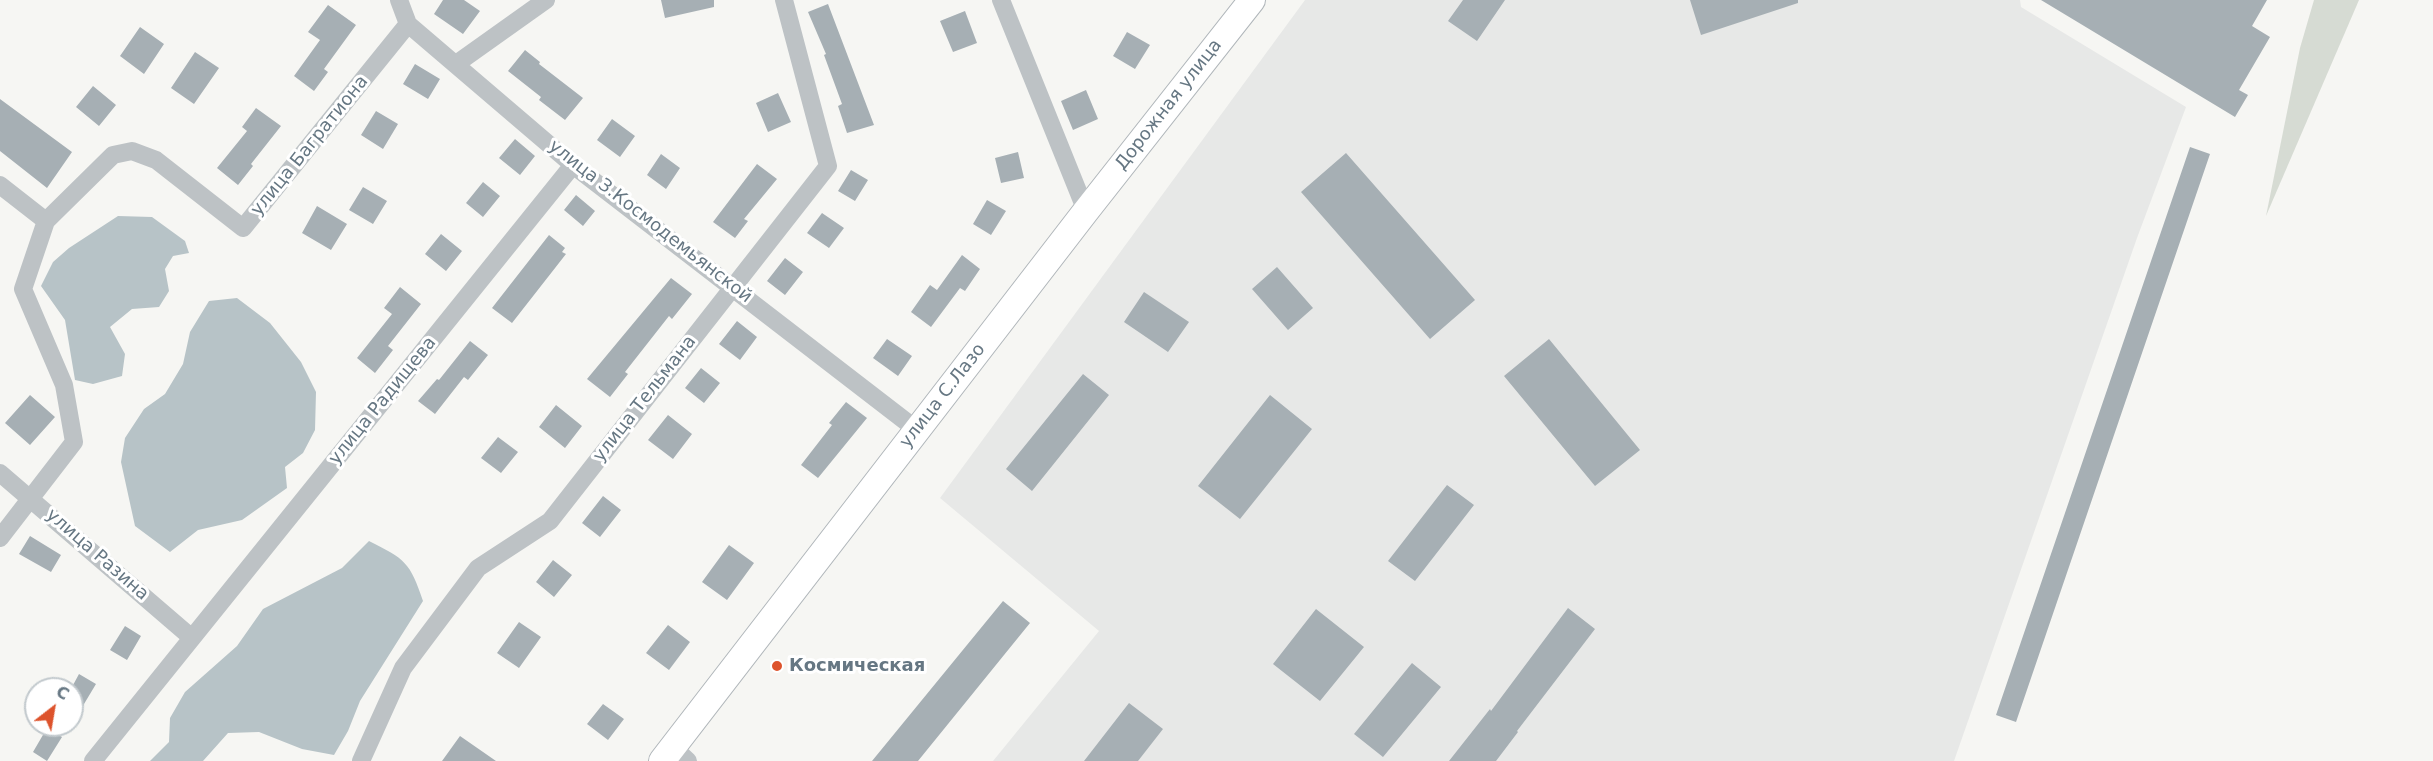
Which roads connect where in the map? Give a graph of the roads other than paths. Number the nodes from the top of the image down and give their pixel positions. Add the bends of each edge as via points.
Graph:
1 (399, 0) edge
2 (546, 0) edge
3 (784, 0) edge
4 (1001, 0) edge
5 (1252, 0) edge
6 (408, 24) junction
7 (456, 64) junction
8 (573, 165) junction
9 (0, 185) edge
10 (1086, 211) junction
11 (46, 221) junction
12 (734, 287) junction
13 (917, 430) junction
14 (0, 473) edge
15 (32, 498) junction
16 (0, 538) edge
17 (192, 638) junction
18 (674, 756) edge
19 (93, 761) edge
20 (362, 761) edge

1 - 6 street, улица З.Космодемьянской
2 - 7 street
3 - 12 street, улица Тельмана via 828,166
4 - 10 street
5 - 10 street, Дорожная улица
6 - 7 street, улица З.Космодемьянской
6 - 11 street, улица Багратиона via 243,228 156,160 132,151 113,155
7 - 8 street, улица З.Космодемьянской
8 - 12 street, улица З.Космодемьянской
8 - 17 street, улица Радищева
9 - 11 street
10 - 13 street, улица С.Лазо
11 - 15 street, улица Багратиона via 23,290 64,385 74,442
12 - 13 street, улица З.Космодемьянской
12 - 20 street, улица Тельмана via 550,521 478,568 403,668
13 - 18 street, улица С.Лазо
14 - 15 street, улица Разина
15 - 16 street, улица Багратиона
15 - 17 street, улица Разина
17 - 19 street, улица Радищева

